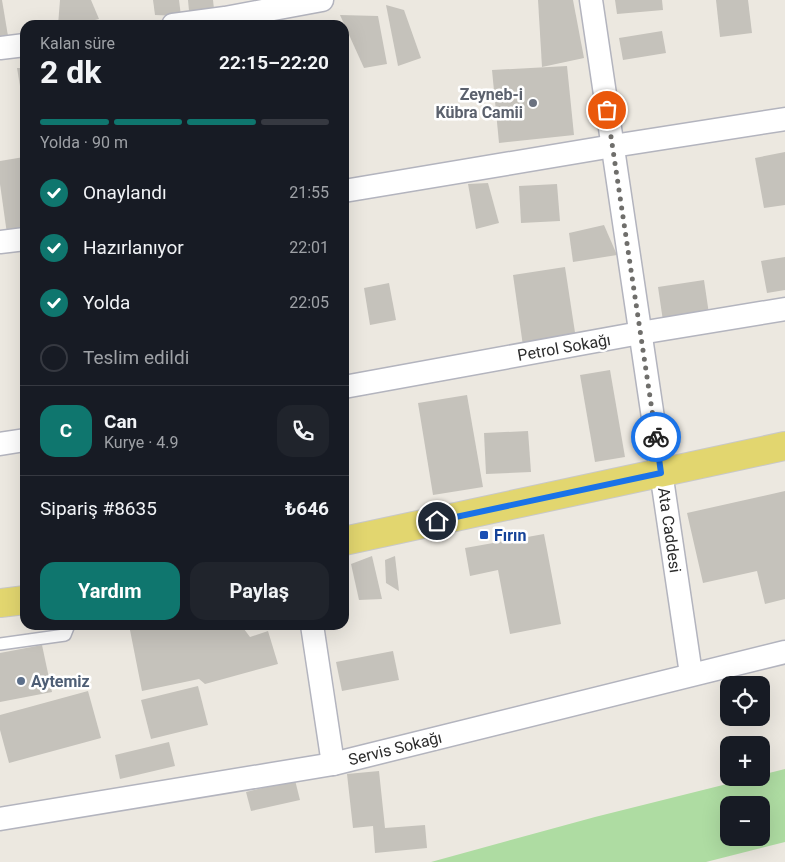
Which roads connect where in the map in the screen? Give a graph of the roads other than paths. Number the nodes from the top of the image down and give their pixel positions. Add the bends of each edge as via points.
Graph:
1 (322, 0) edge
2 (591, 0) edge
3 (224, 14) edge
4 (196, 20) edge
5 (20, 46) edge
6 (0, 48) edge
7 (785, 119) edge
8 (613, 146) junction
9 (349, 190) edge
10 (20, 240) edge
11 (0, 242) edge
12 (785, 309) edge
13 (640, 333) junction
14 (349, 386) edge
15 (20, 441) edge
16 (0, 444) edge
17 (785, 446) edge
18 (661, 473) junction
19 (349, 540) edge
20 (20, 601) edge
21 (0, 603) edge
22 (68, 630) edge
23 (313, 630) edge
24 (0, 644) edge
25 (785, 652) edge
26 (691, 674) junction
27 (332, 764) junction
28 (0, 819) edge

1 - 3 street
2 - 8 street, Ata Caddesi
3 - 4 street
5 - 6 street
7 - 8 street
8 - 9 street
8 - 13 street, Ata Caddesi
10 - 11 street
12 - 13 street, Petrol Sokağı
13 - 14 street, Petrol Sokağı
13 - 18 street, Ata Caddesi
15 - 16 street
17 - 18 main road
18 - 19 main road
18 - 26 street, Ata Caddesi
20 - 21 main road
22 - 24 lane via 66,636
23 - 27 street
25 - 26 street, Servis Sokağı
26 - 27 street, Servis Sokağı
27 - 28 street, Servis Sokağı

